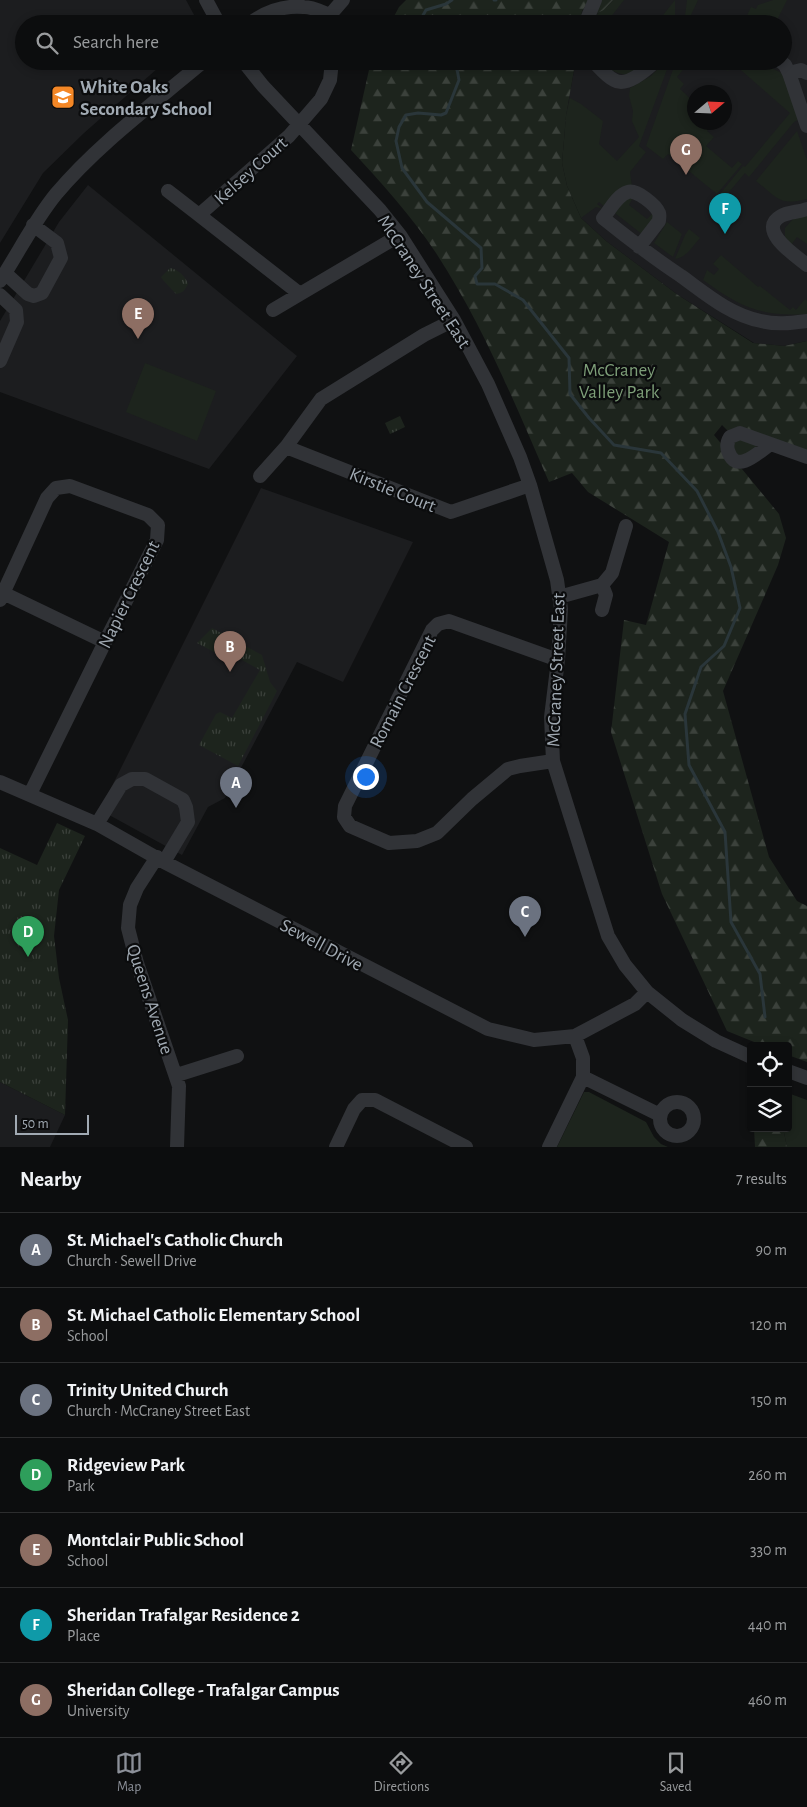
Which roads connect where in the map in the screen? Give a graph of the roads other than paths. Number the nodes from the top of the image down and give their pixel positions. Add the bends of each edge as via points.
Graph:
1 (206, 0) edge
2 (343, 0) edge
3 (595, 0) edge
4 (214, 15) edge
5 (260, 15) edge
6 (322, 15) edge
7 (334, 15) edge
8 (589, 15) edge
9 (193, 70) edge
10 (250, 70) edge
11 (331, 70) edge
12 (603, 70) edge
13 (644, 70) edge
14 (788, 70) edge
15 (789, 73) junction
16 (807, 73) edge
17 (299, 124) junction
18 (807, 126) edge
19 (168, 191) dead end
20 (807, 209) edge
21 (199, 215) junction
22 (33, 225) junction
23 (400, 236) junction
24 (639, 247) dead end
25 (807, 265) edge
26 (3, 277) edge
27 (300, 294) junction
28 (0, 295) edge
29 (273, 310) dead end
30 (454, 320) junction
31 (807, 321) edge
32 (0, 361) edge
33 (769, 445) dead end
34 (286, 447) junction
35 (807, 457) edge
36 (260, 476) dead end
37 (530, 485) junction
38 (626, 526) dead end
39 (602, 585) junction
40 (2, 596) edge
41 (559, 597) junction
42 (602, 610) dead end
43 (105, 642) junction
44 (558, 660) junction
45 (553, 761) junction
46 (0, 782) edge
47 (30, 794) junction
48 (97, 824) junction
49 (161, 859) junction
50 (647, 992) junction
51 (575, 1036) junction
52 (747, 1055) edge
53 (237, 1056) dead end
54 (792, 1072) edge
55 (177, 1075) junction
56 (583, 1077) junction
57 (807, 1078) edge
58 (660, 1115) dead end
59 (178, 1147) edge
60 (336, 1147) edge
61 (466, 1147) edge
62 (549, 1147) edge

1 - 4 street
2 - 7 street
3 - 8 street
5 - 6 street via 282,8 305,7
9 - 22 street via 95,153 56,194
10 - 17 street, McCraney Street East
11 - 17 street, Kelsey Court via 321,99
12 - 13 street via 614,80 622,82 631,80
14 - 15 street
15 - 16 street via 802,70
15 - 18 street
17 - 21 street, Kelsey Court
17 - 23 street, McCraney Street East via 380,210
19 - 21 street, Kelsey Court
20 - 25 street via 780,217 773,228 775,236
21 - 27 street, Kelsey Court
22 - 26 street
22 - 26 street via 57,242 61,258 42,293 28,294
23 - 27 street
23 - 30 street, McCraney Street East
24 - 31 street via 708,297 741,315 778,324
27 - 29 street
28 - 32 street via 16,310 17,322
30 - 34 street via 321,399
30 - 37 street, McCraney Street East via 488,384
33 - 35 street
34 - 36 street
34 - 37 street, Kirstie Court via 450,512
37 - 41 street, McCraney Street East
38 - 39 street via 612,574
39 - 41 street
39 - 42 street via 606,595
40 - 43 street
40 - 43 street, Napier Crescent via 46,498 56,488 70,486 148,514 158,525 157,540
41 - 44 street, McCraney Street East
43 - 47 street, Napier Crescent
44 - 45 street, McCraney Street East via 551,717
44 - 45 street, Romain Crescent via 449,622 438,624 432,630 345,806 344,817 350,826 389,843 417,841 437,833 508,769
45 - 50 street, McCraney Street East via 608,936 625,965
46 - 47 street, Sewell Drive
47 - 48 street, Sewell Drive
48 - 49 street, Sewell Drive
48 - 49 street via 121,785 132,779 145,779 182,800 186,807 188,822 184,832
49 - 51 street, Sewell Drive via 488,1029 534,1040
49 - 55 street, Queens Avenue via 137,888 130,905 128,928
50 - 51 street, Sewell Drive via 635,1004
50 - 52 street, McCraney Street East via 716,1042
51 - 56 street via 582,1058
53 - 55 street
54 - 57 street
55 - 59 street, Queens Avenue via 180,1086
56 - 58 street
56 - 62 street
60 - 61 street via 354,1109 362,1100 375,1100

